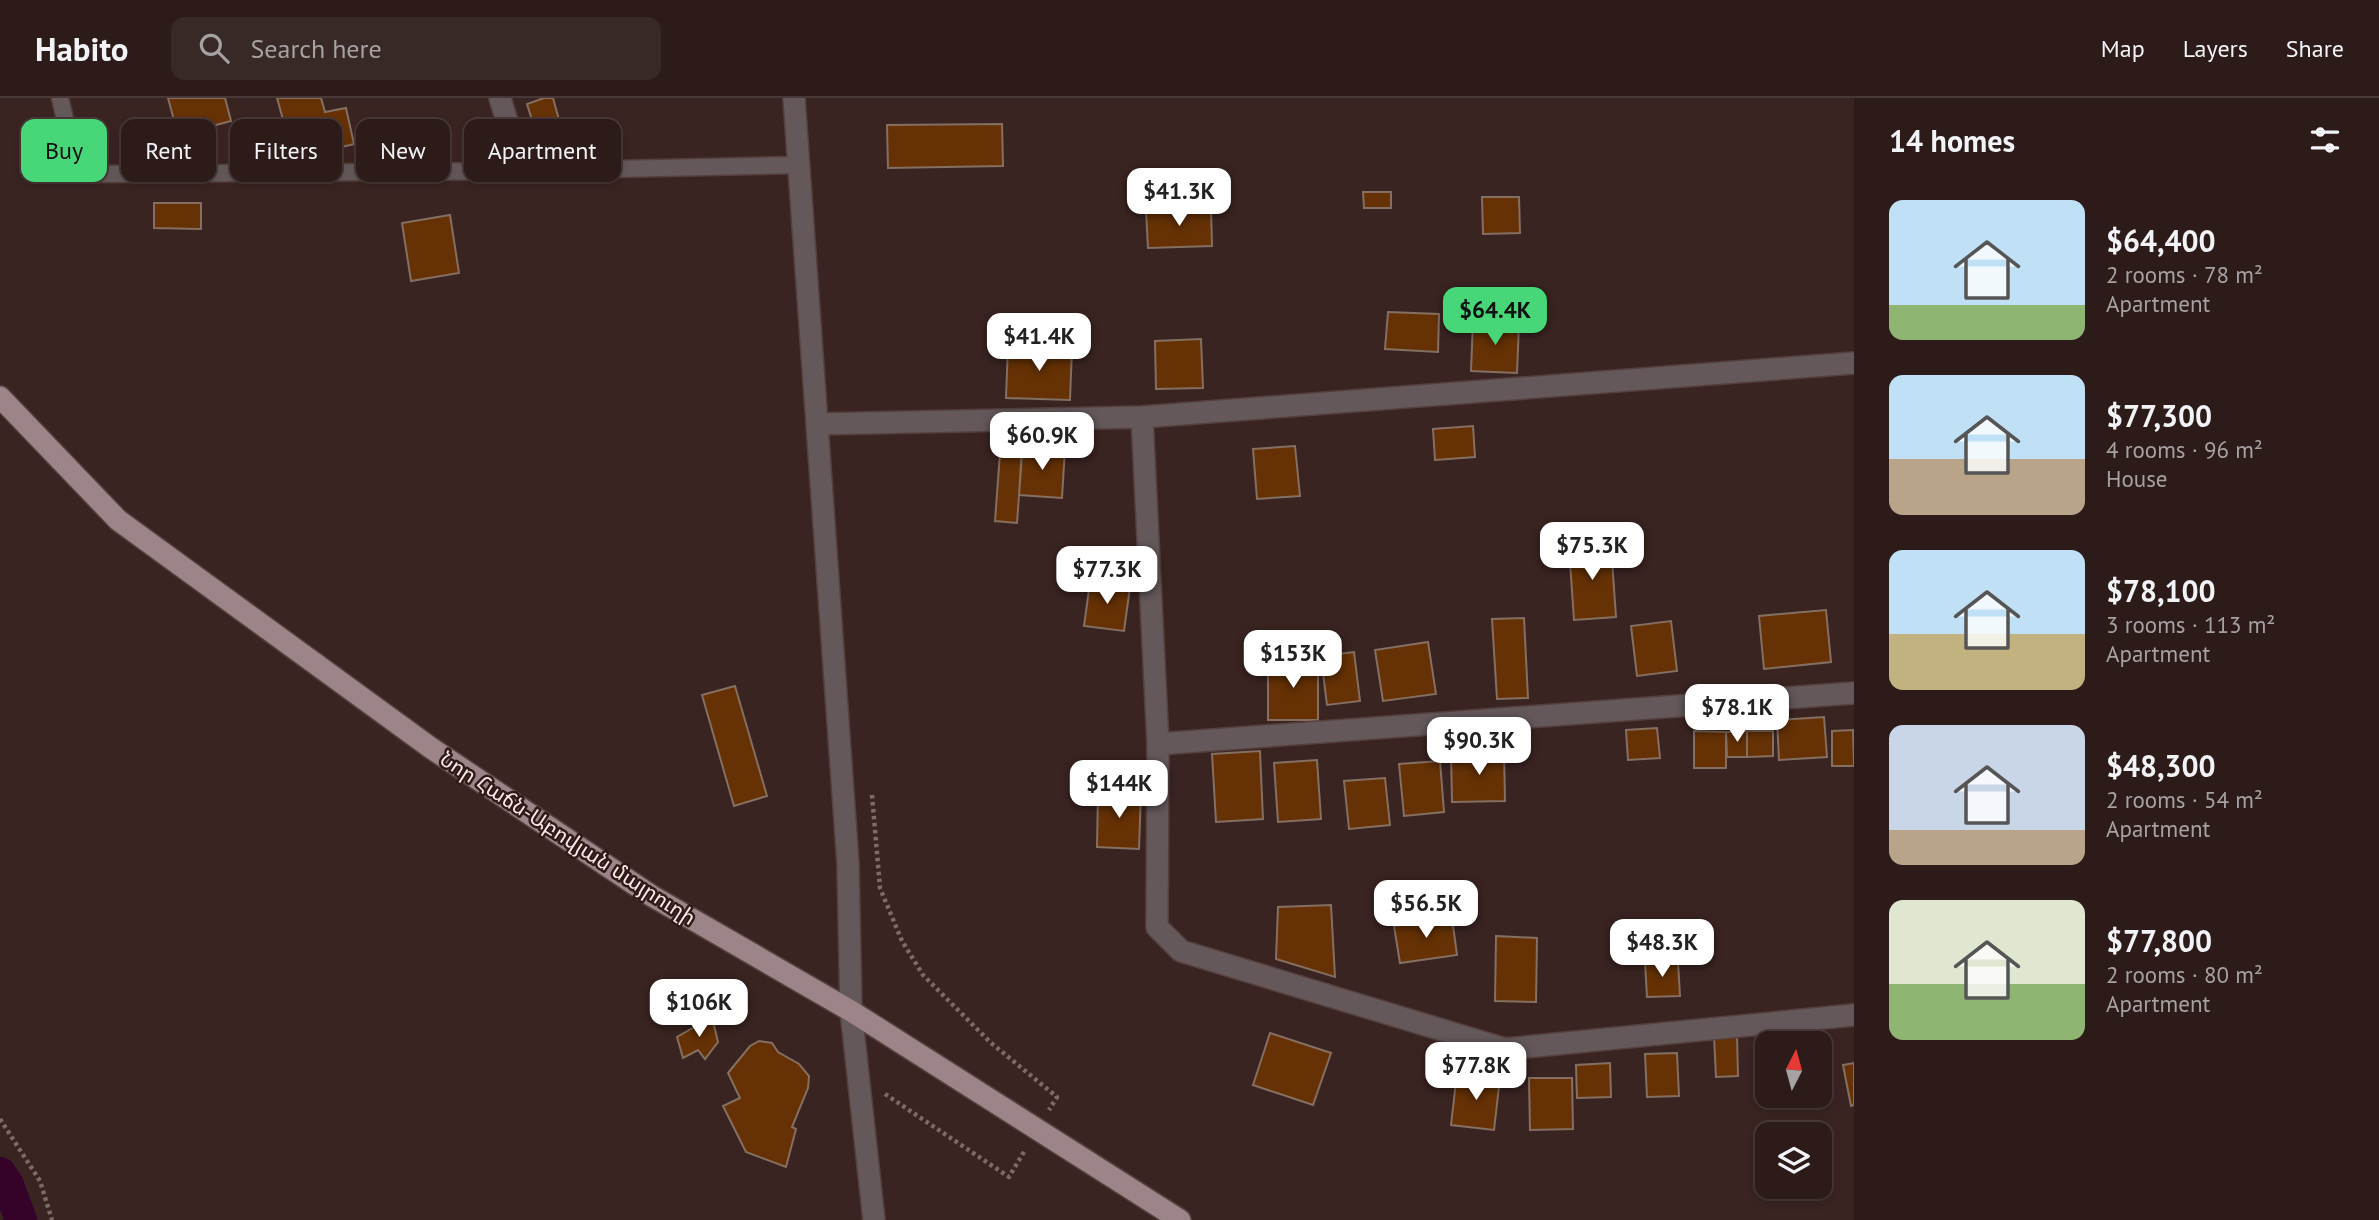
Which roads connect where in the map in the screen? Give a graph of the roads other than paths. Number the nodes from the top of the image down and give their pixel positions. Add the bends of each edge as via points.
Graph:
1 (60, 98) edge
2 (500, 98) edge
3 (794, 98) edge
4 (506, 119) edge
5 (800, 165) junction
6 (621, 169) edge
7 (464, 171) edge
8 (1854, 363) edge
9 (0, 397) edge
10 (1142, 417) junction
11 (819, 424) junction
12 (1854, 693) edge
13 (1158, 744) junction
14 (851, 1011) junction
15 (1854, 1015) edge
16 (874, 1220) edge
17 (1180, 1220) edge

1 - 7 lane via 73,153 81,166 98,174
2 - 4 street
3 - 5 street
5 - 6 lane
5 - 11 street
8 - 10 street
9 - 14 main road, Նոր Հաճն-Աբովյան մայրուղի via 118,520 419,740 652,896
10 - 11 street
10 - 13 street
11 - 14 street via 848,864
12 - 13 street
13 - 15 street via 1157,927 1181,951 1505,1049
14 - 16 street
14 - 17 main road, Նոր Հաճն-Աբովյան մայրուղի

